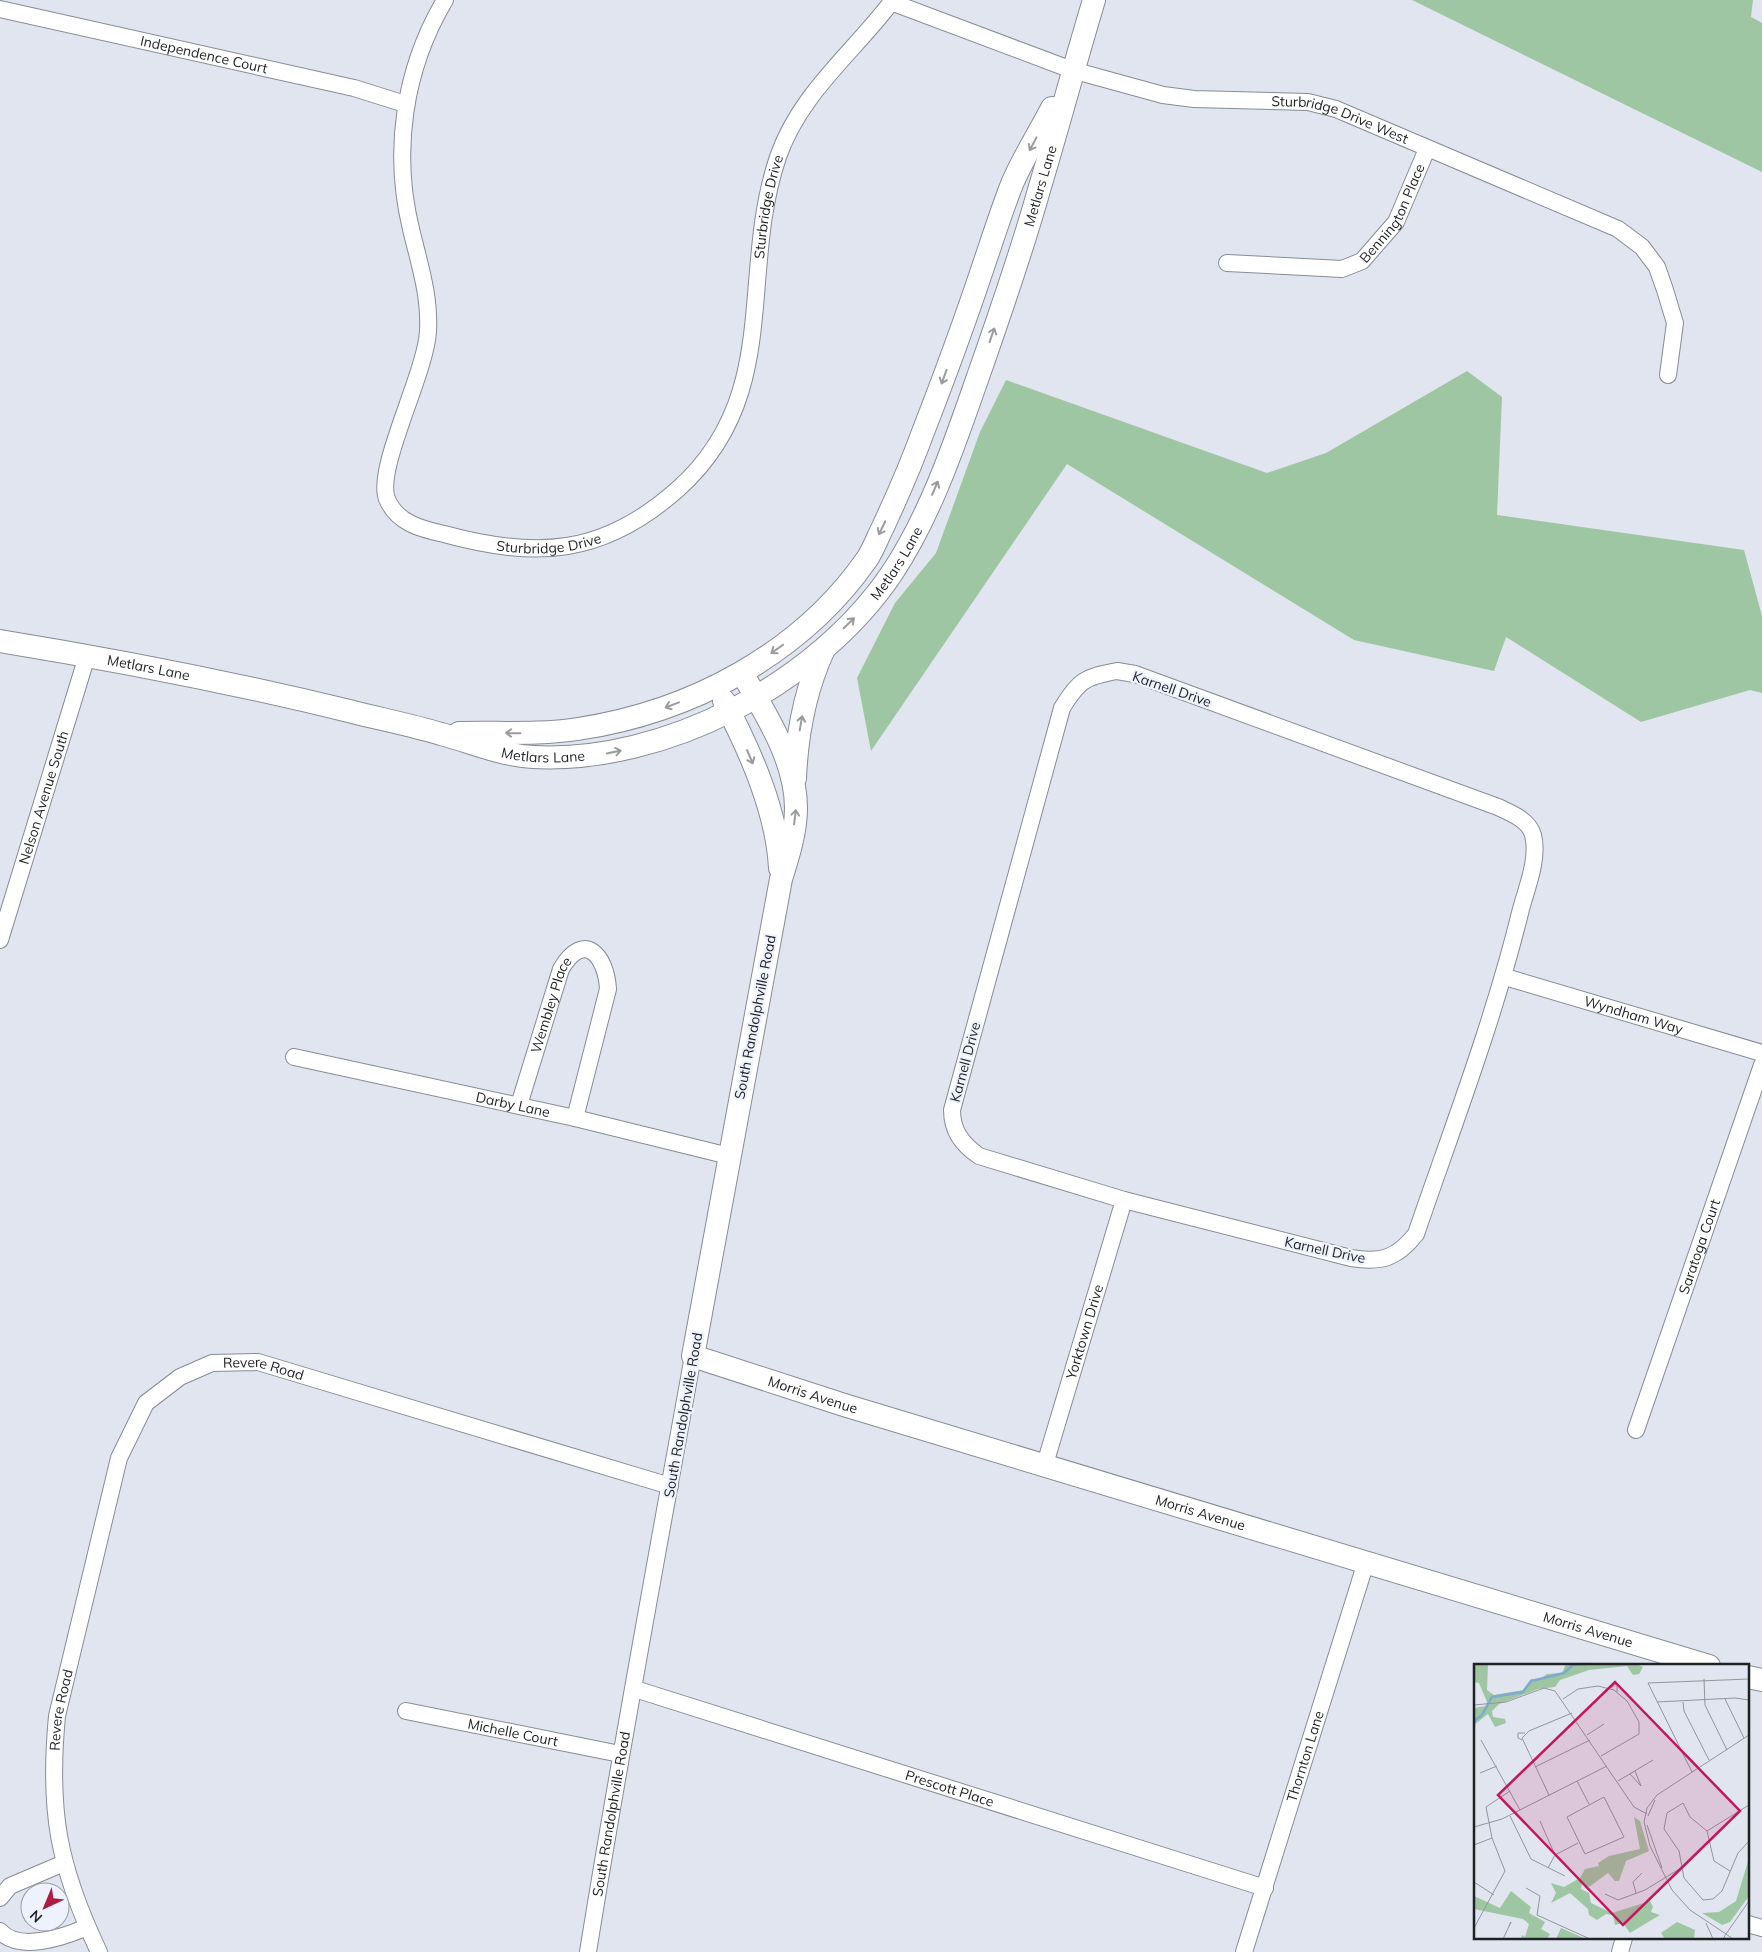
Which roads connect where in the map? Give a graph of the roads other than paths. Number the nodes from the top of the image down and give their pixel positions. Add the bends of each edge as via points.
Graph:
1 (445, 0) edge
2 (1094, 0) edge
3 (892, 1) edge
4 (0, 9) edge
5 (1072, 70) junction
6 (405, 104) junction
7 (1427, 149) junction
8 (1227, 264) dead end
9 (1668, 375) dead end
10 (0, 641) edge
11 (826, 645) junction
12 (88, 656) junction
13 (742, 673) junction
14 (717, 687) junction
15 (756, 697) junction
16 (730, 712) junction
17 (442, 734) junction
18 (795, 789) junction
19 (781, 879) junction
20 (0, 940) edge
21 (1505, 977) junction
22 (1762, 1053) edge
23 (294, 1057) dead end
24 (1762, 1065) edge
25 (519, 1105) junction
26 (576, 1118) junction
27 (729, 1156) junction
28 (1124, 1200) junction
29 (693, 1356) junction
30 (1636, 1430) dead end
31 (1045, 1464) junction
32 (670, 1486) junction
33 (1366, 1562) junction
34 (1700, 1664) edge
35 (635, 1689) junction
36 (406, 1712) dead end
37 (620, 1754) junction
38 (64, 1862) junction
39 (1265, 1888) junction
40 (0, 1898) edge
41 (87, 1927) junction
42 (0, 1931) edge
43 (98, 1952) edge
44 (588, 1952) edge
45 (1244, 1952) edge

1 - 6 street, Sturbridge Drive via 425,39
2 - 5 main road, Metlars Lane
3 - 5 street, Sturbridge Drive West
3 - 6 street, Sturbridge Drive via 817,87 794,122 778,156 761,237 747,370 737,408 721,438 678,489 647,514 616,532 556,549 488,546 409,524 396,514 386,497 389,460 420,371 428,336 429,307 402,183 401,143
4 - 6 street, Independence Court via 344,86
5 - 7 street, Sturbridge Drive West via 1163,95 1194,100 1308,102 1336,109
11 -> 5 main road, Metlars Lane via 891,575 915,535 967,409 1004,303
5 -> 13 main road, Metlars Lane via 1012,182 931,414 904,483 868,556 822,611
7 - 8 street, Bennington Place via 1396,222 1362,261 1342,269
7 - 9 street, Sturbridge Drive West via 1618,229 1642,247 1657,267 1675,323
10 - 12 main road, Metlars Lane
11 - 15 main road, Metlars Lane
18 -> 11 main road via 799,730 805,700
12 - 17 main road, Metlars Lane via 291,697
12 - 20 street, Nelson Avenue South
13 - 14 main road, Metlars Lane
13 - 15 main road, South Randolphville Road
14 - 16 main road, South Randolphville Road
14 -> 17 main road, Metlars Lane via 660,709 591,727 531,733
15 - 16 main road, Metlars Lane
15 - 18 main road, South Randolphville Road via 774,729
17 -> 16 main road, Metlars Lane via 495,752 532,757 596,755 651,743 697,728
16 -> 19 main road, South Randolphville Road via 768,806
19 -> 18 main road, South Randolphville Road via 794,830
19 - 27 main road, South Randolphville Road
21 - 22 street, Wyndham Way
21 - 28 street, Karnell Drive via 1416,1234 1406,1247 1389,1258 1351,1258
21 - 28 street, Karnell Drive via 1535,849 1533,833 1518,817 1135,674 1117,671 1092,676 1075,687 1062,708 952,1110 952,1120 965,1146 979,1156
23 - 25 street, Darby Lane
24 - 30 street, Saratoga Court
25 - 26 street, Darby Lane
25 - 26 street, Wembley Place via 561,969 575,950 586,949 602,959 608,989
26 - 27 street, Darby Lane
27 - 29 main road, South Randolphville Road
28 - 31 street, Yorktown Drive
29 - 31 main road, Morris Avenue via 844,1405
29 - 32 street, South Randolphville Road
31 - 33 main road, Morris Avenue
32 - 35 street, South Randolphville Road
32 - 38 street, Revere Road via 258,1362 212,1362 180,1377 146,1402 120,1458 57,1716 53,1753 54,1797
33 - 34 main road, Morris Avenue
33 - 39 street, Thornton Lane
35 - 37 street, South Randolphville Road
35 - 39 street, Prescott Place
36 - 37 street, Michelle Court
37 - 44 street, South Randolphville Road
38 - 40 street via 10,1886
38 - 41 street, Revere Road
39 - 45 street, Thornton Lane
41 - 42 street via 34,1949 11,1944
41 - 43 street, Revere Road

